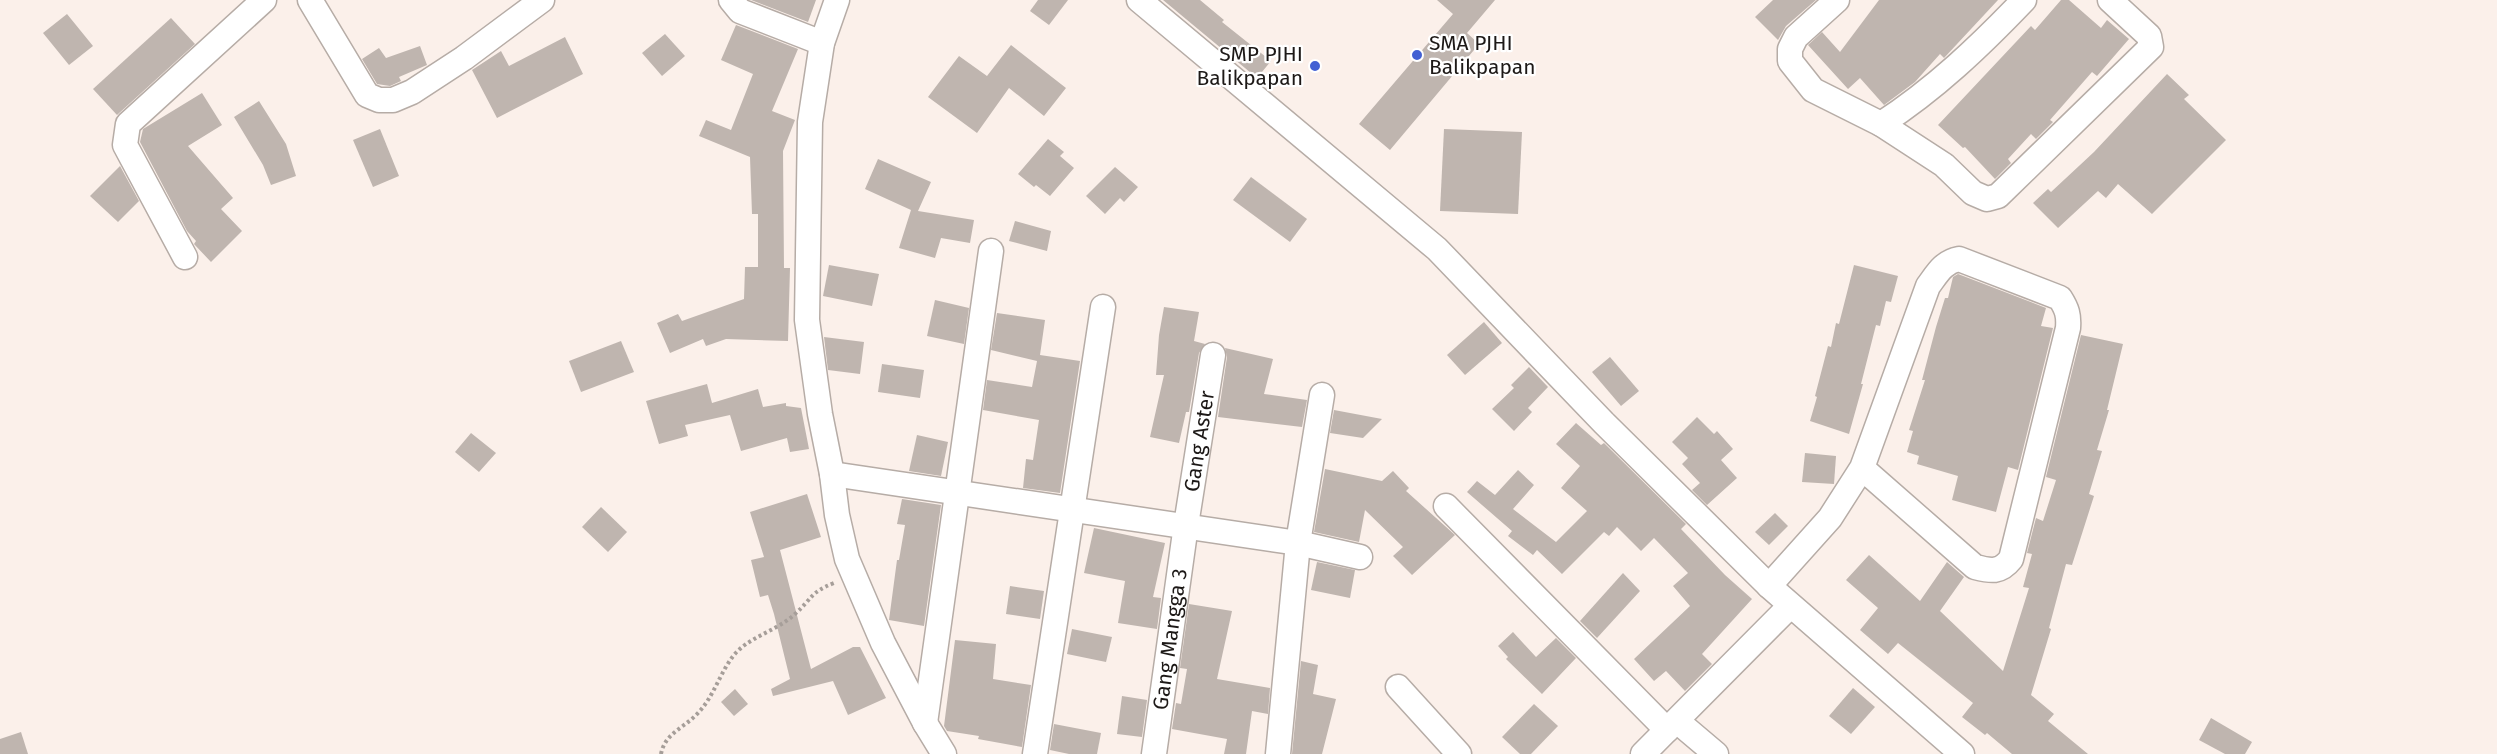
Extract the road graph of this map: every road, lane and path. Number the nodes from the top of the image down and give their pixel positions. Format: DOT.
graph roads {
  1 [pos="264,0"];
  2 [pos="310,0"];
  3 [pos="542,0"];
  4 [pos="731,0"];
  5 [pos="837,0"];
  6 [pos="1138,0"];
  7 [pos="1837,0"];
  8 [pos="2025,0"];
  9 [pos="2110,0"];
  10 [pos="822,43"];
  11 [pos="1881,124"];
  12 [pos="992,251"];
  13 [pos="185,256"];
  14 [pos="1103,307"];
  15 [pos="1213,355"];
  16 [pos="1322,395"];
  17 [pos="1862,468"];
  18 [pos="832,474"];
  19 [pos="957,492"];
  20 [pos="1446,506"];
  21 [pos="1072,509"];
  22 [pos="1186,525"];
  23 [pos="1298,543"];
  24 [pos="1360,557"];
  25 [pos="854,574"];
  26 [pos="1768,586"];
  27 [pos="1790,606"];
  28 [pos="1398,687"];
  29 [pos="925,723"];
  30 [pos="1672,725"];
  31 [pos="661,754"];
  32 [pos="944,754"];
  33 [pos="1035,754"];
  34 [pos="1154,754"];
  35 [pos="1278,754"];
  36 [pos="1459,754"];
  37 [pos="1642,754"];
  38 [pos="1716,754"];
  39 [pos="1962,754"];
  1 -- 13 [label="street"];
  2 -- 3 [label="street"];
  4 -- 10 [label="street"];
  5 -- 10 [label="street"];
  6 -- 26 [label="street"];
  7 -- 11 [label="street"];
  8 -- 11 [label="street"];
  9 -- 11 [label="street"];
  10 -- 18 [label="street"];
  12 -- 19 [label="street"];
  14 -- 21 [label="street"];
  15 -- 22 [label="street, Gang Aster"];
  16 -- 23 [label="street"];
  17 -- 17 [label="street"];
  17 -- 26 [label="street"];
  18 -- 19 [label="street"];
  18 -- 25 [label="street"];
  19 -- 21 [label="street"];
  19 -- 29 [label="street"];
  20 -- 30 [label="street"];
  21 -- 22 [label="street"];
  21 -- 33 [label="street"];
  22 -- 23 [label="street"];
  22 -- 34 [label="street, Gang Mangga 3"];
  23 -- 24 [label="street"];
  23 -- 35 [label="street"];
  25 -- 29 [label="street"];
  25 -- 31 [label="path"];
  26 -- 27 [label="street"];
  27 -- 30 [label="street"];
  27 -- 39 [label="street"];
  28 -- 36 [label="street"];
  29 -- 32 [label="street"];
  30 -- 37 [label="street"];
  30 -- 38 [label="street"];
}
